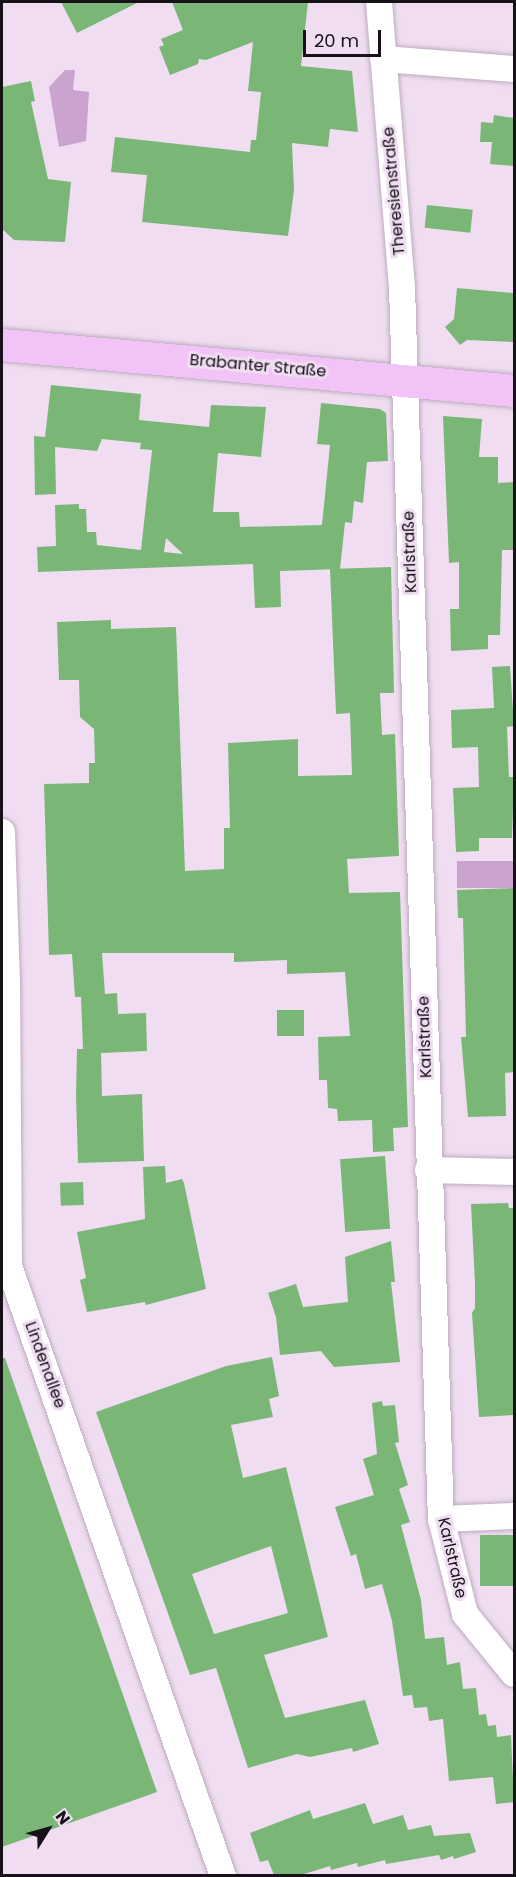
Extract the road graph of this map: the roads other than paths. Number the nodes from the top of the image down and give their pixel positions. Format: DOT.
graph roads {
  1 [pos="379,2"];
  2 [pos="383,59"];
  3 [pos="514,69"];
  4 [pos="2,345"];
  5 [pos="404,380"];
  6 [pos="514,391"];
  7 [pos="2,832"];
  8 [pos="428,1170"];
  9 [pos="514,1172"];
  10 [pos="4,1265"];
  11 [pos="514,1516"];
  12 [pos="441,1519"];
  13 [pos="514,1674"];
  14 [pos="223,1875"];
  1 -- 2 [label="street, Theresienstraße"];
  2 -- 3 [label="street"];
  2 -- 5 [label="street, Theresienstraße"];
  4 -- 5 [label="main road, Brabanter Straße"];
  5 -- 6 [label="main road, Brabanter Straße"];
  5 -- 8 [label="street, Karlstraße"];
  7 -- 10 [label="street, Lindenallee"];
  8 -- 9 [label="street"];
  8 -- 12 [label="street, Karlstraße"];
  10 -- 14 [label="street, Lindenallee"];
  11 -- 12 [label="street"];
  12 -- 13 [label="street, Karlstraße"];
}
